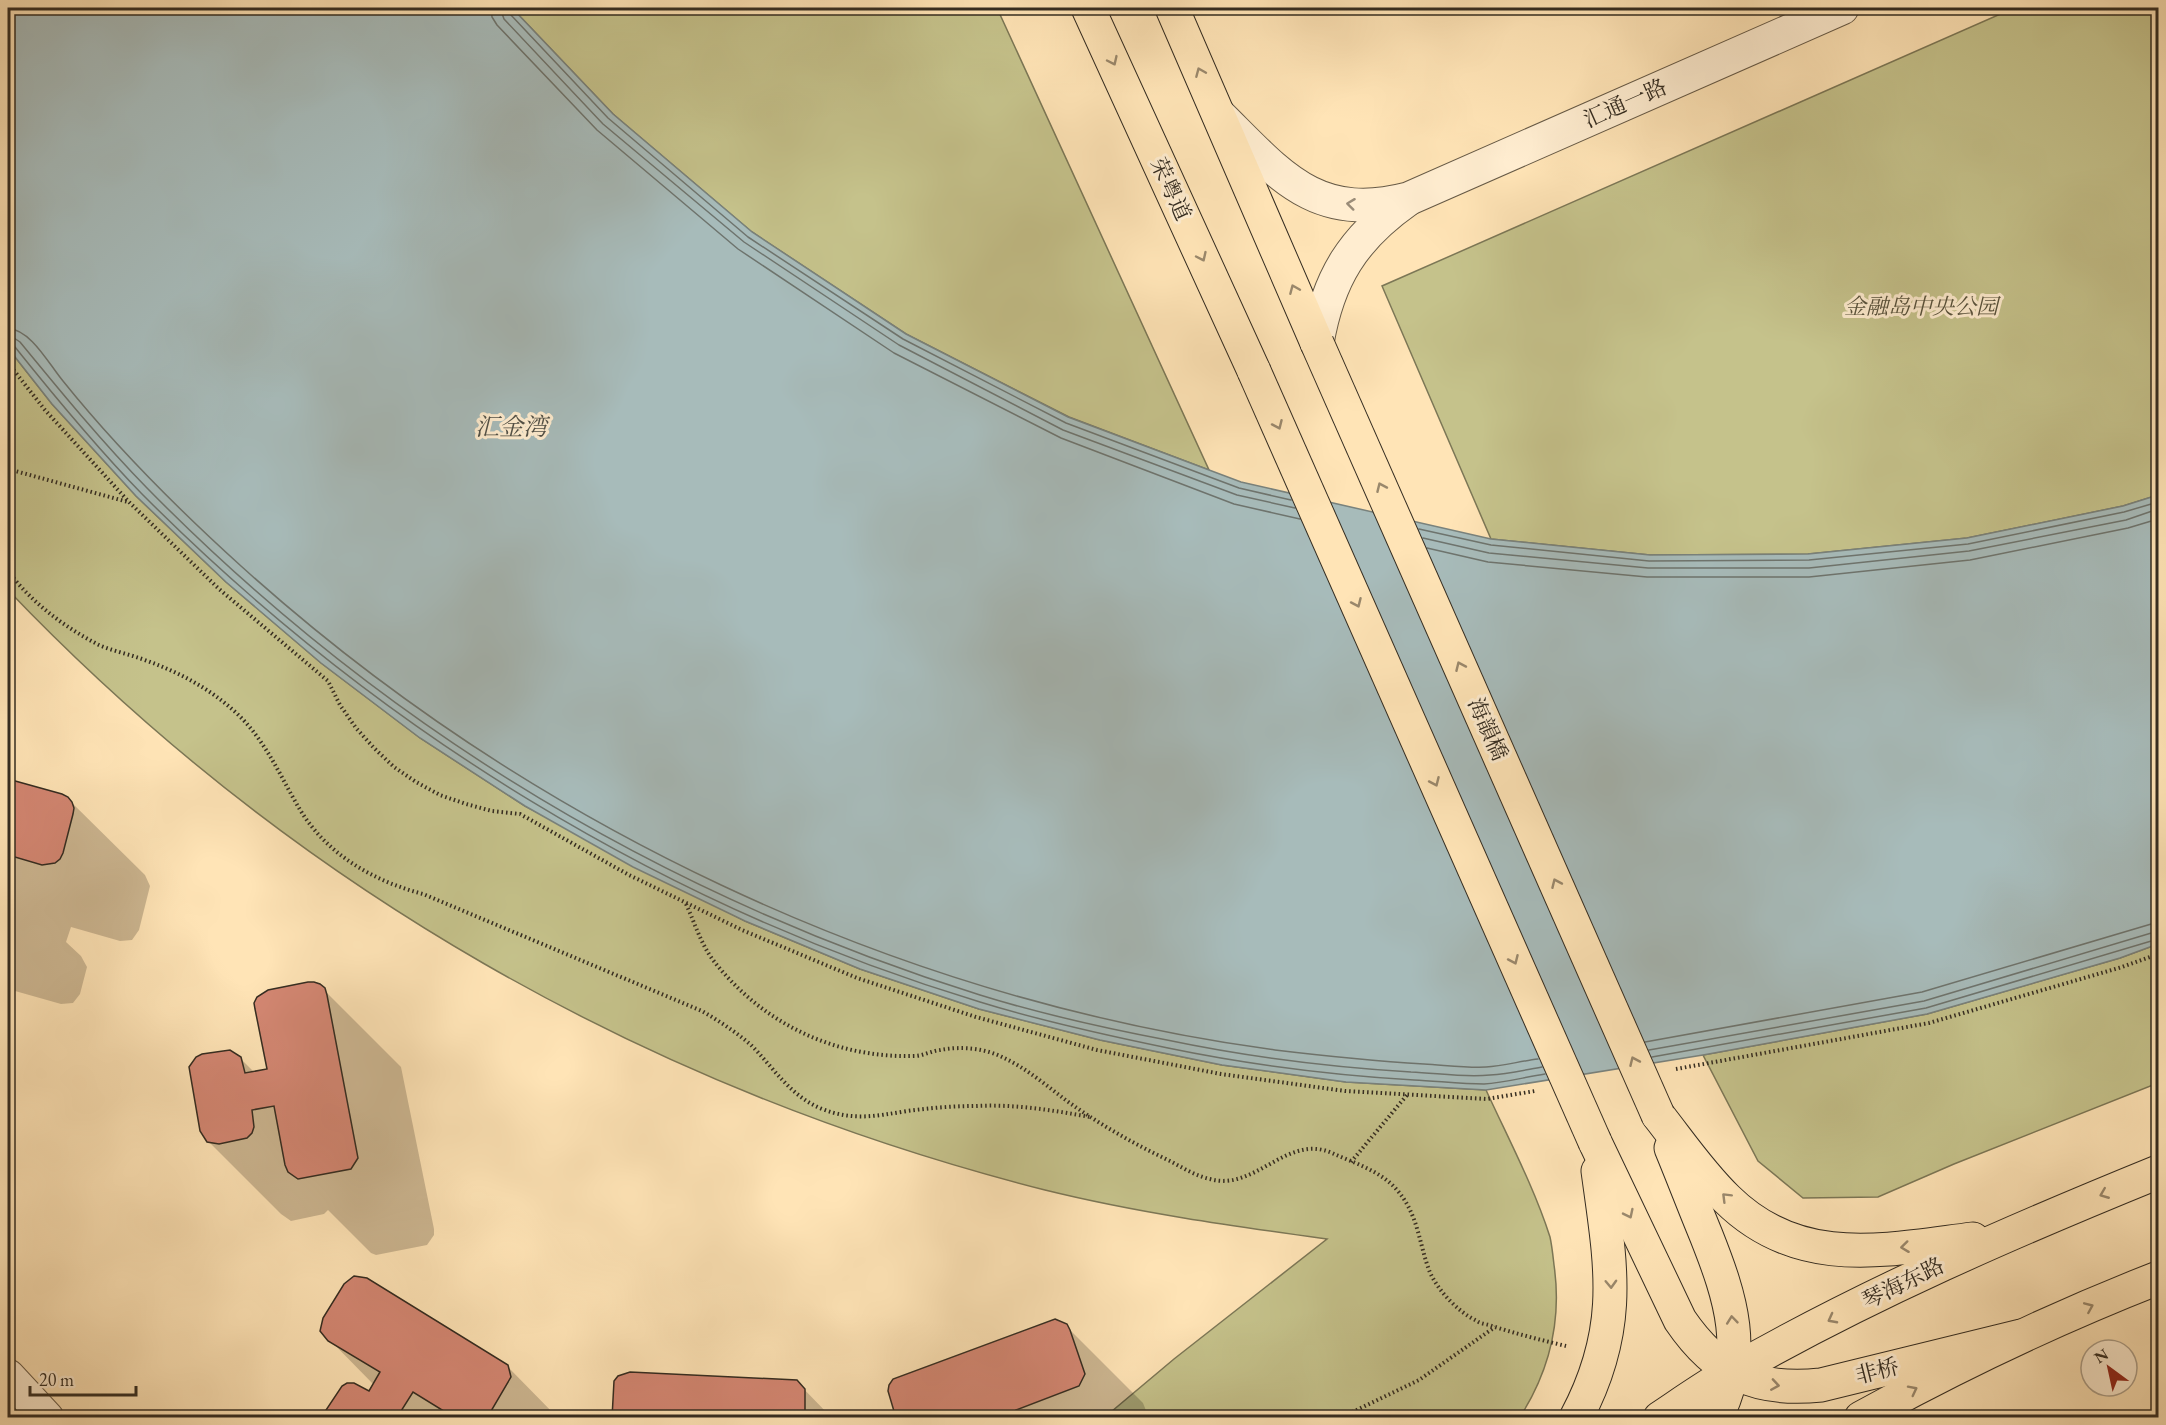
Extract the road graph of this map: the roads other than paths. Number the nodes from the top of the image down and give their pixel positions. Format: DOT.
graph roads {
  1 [pos="1088,8"];
  2 [pos="1172,8"];
  3 [pos="1842,8"];
  4 [pos="1219,115"];
  5 [pos="1408,199"];
  6 [pos="1317,343"];
  7 [pos="1658,1114"];
  8 [pos="1595,1142"];
  9 [pos="2158,1172"];
  10 [pos="2005,1235"];
  11 [pos="2158,1278"];
  12 [pos="2021,1336"];
  13 [pos="1732,1372"];
  14 [pos="8,1376"];
  15 [pos="47,1418"];
  16 [pos="1576,1418"];
  17 [pos="1660,1418"];
  18 [pos="1716,1418"];
  19 [pos="1861,1418"];
  1 -- 8 [label="main road, 荣粤道, one-way, bridge"];
  4 -- 2 [label="main road, one-way"];
  3 -- 5 [label="street, 汇通一路"];
  5 -- 4 [label="street, one-way"];
  6 -- 4 [label="main road, one-way"];
  5 -- 6 [label="street"];
  7 -- 6 [label="main road, 海韻橋, one-way, bridge"];
  10 -- 7 [label="main road, one-way"];
  13 -- 7 [label="main road, one-way"];
  8 -- 13 [label="main road, 非桥, one-way"];
  8 -- 16 [label="main road, one-way"];
  9 -- 10 [label="main road, 琴海东路, one-way"];
  10 -- 13 [label="main road, 琴海东路, one-way"];
  12 -- 11 [label="main road, one-way"];
  13 -- 12 [label="main road, 非桥, one-way"];
  19 -- 12 [label="main road, one-way"];
  13 -- 17 [label="main road, 琴海东路"];
  13 -- 18 [label="main road"];
  14 -- 15 [label="street"];
}
